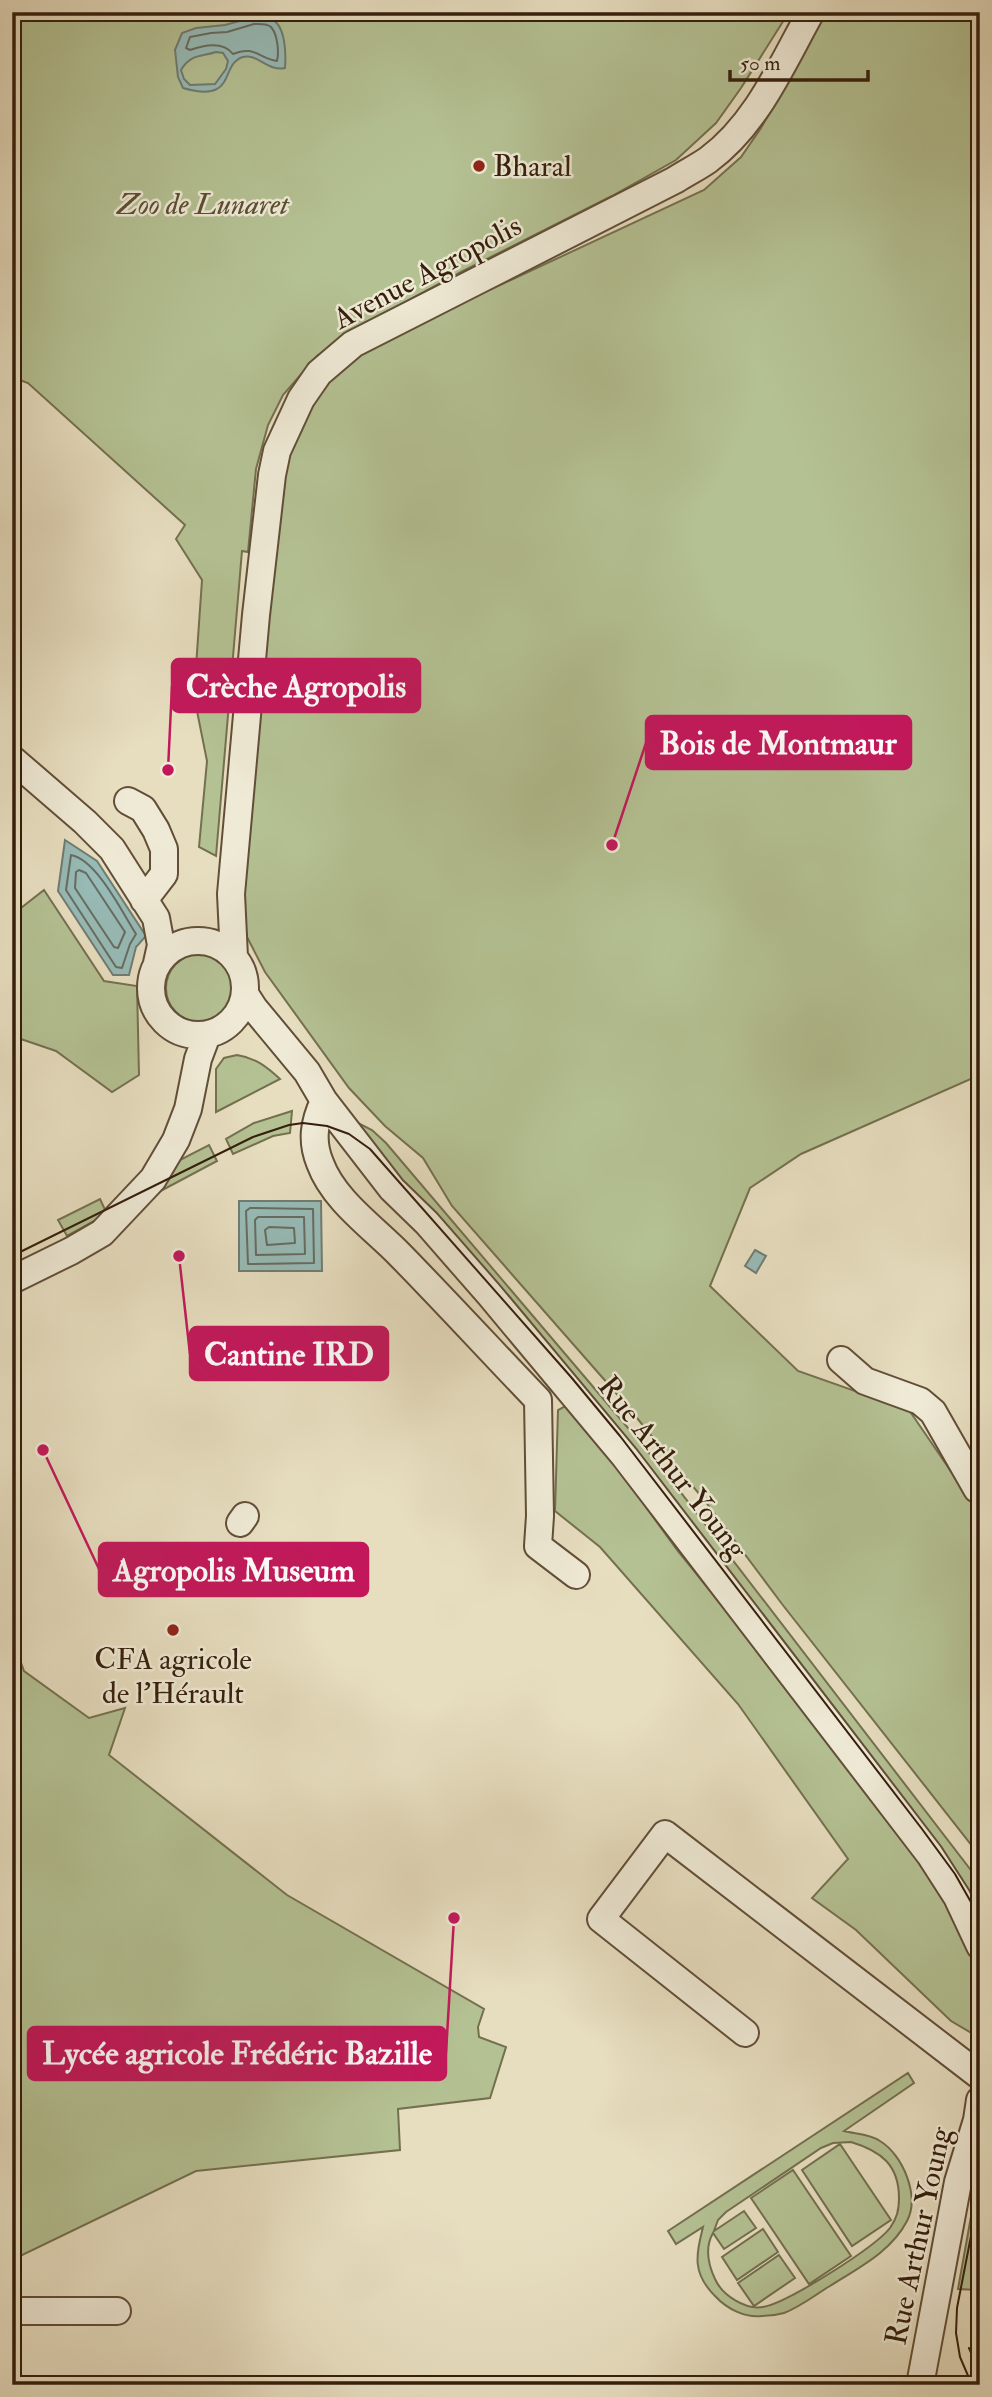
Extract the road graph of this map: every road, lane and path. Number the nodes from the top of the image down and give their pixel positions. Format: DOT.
graph roads {
  1 [pos="811,12"];
  2 [pos="12,759"];
  3 [pos="128,801"];
  4 [pos="231,908"];
  5 [pos="150,909"];
  6 [pos="199,941"];
  7 [pos="234,957"];
  8 [pos="157,963"];
  9 [pos="245,994"];
  10 [pos="166,1023"];
  11 [pos="217,1029"];
  12 [pos="288,1048"];
  13 [pos="190,1096"];
  14 [pos="324,1101"];
  15 [pos="12,1280"];
  16 [pos="841,1360"];
  17 [pos="973,1492"];
  18 [pos="576,1575"];
  19 [pos="980,1946"];
  20 [pos="745,2033"];
  21 [pos="980,2076"];
  22 [pos="980,2100"];
  23 [pos="973,2154"];
  24 [pos="12,2311"];
  25 [pos="117,2311"];
  26 [pos="920,2385"];
  1 -- 4 [label="street, Avenue Agropolis"];
  2 -- 5 [label="street"];
  3 -- 5 [label="street"];
  4 -- 6 [label="street, Avenue Agropolis"];
  4 -- 7 [label="street, Avenue Agropolis"];
  5 -- 6 [label="street"];
  5 -- 8 [label="street"];
  6 -- 7 [label="street"];
  6 -- 8 [label="street"];
  7 -- 9 [label="street"];
  8 -- 10 [label="street"];
  9 -- 11 [label="street"];
  9 -- 12 [label="street, Rue Arthur Young"];
  10 -- 11 [label="street"];
  10 -- 13 [label="street"];
  11 -- 12 [label="street"];
  11 -- 13 [label="street"];
  12 -- 14 [label="street, Rue Arthur Young"];
  13 -- 15 [label="street"];
  14 -- 18 [label="street"];
  14 -- 19 [label="street, Rue Arthur Young"];
  16 -- 17 [label="street"];
  20 -- 21 [label="street"];
  22 -- 23 [label="street, Rue Arthur Young"];
  23 -- 26 [label="street, Rue Arthur Young"];
  24 -- 25 [label="street"];
}
